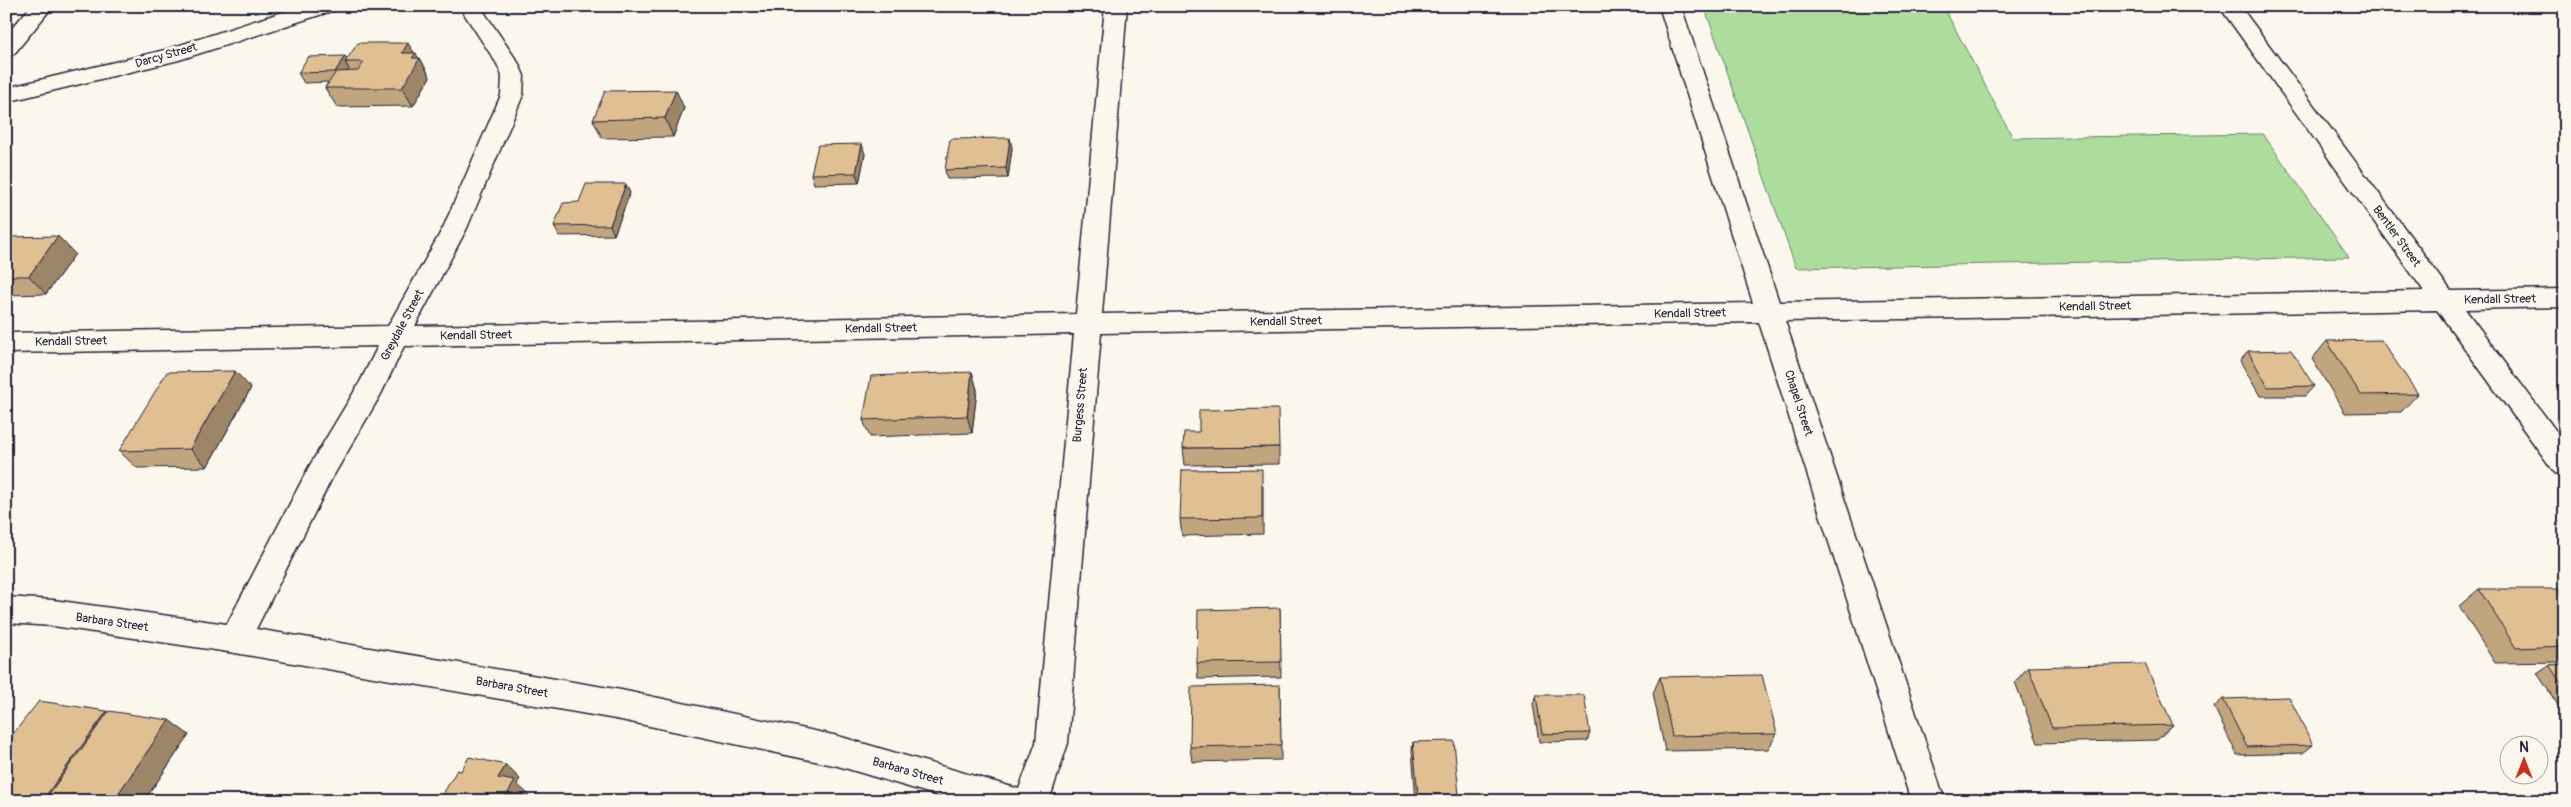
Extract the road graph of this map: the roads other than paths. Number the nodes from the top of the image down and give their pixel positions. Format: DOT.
graph roads {
  1 [pos="43,6"];
  2 [pos="324,6"];
  3 [pos="469,6"];
  4 [pos="1116,6"];
  5 [pos="1670,6"];
  6 [pos="2229,6"];
  7 [pos="6,49"];
  8 [pos="6,95"];
  9 [pos="2565,298"];
  10 [pos="2444,300"];
  11 [pos="1770,312"];
  12 [pos="1087,325"];
  13 [pos="396,336"];
  14 [pos="6,342"];
  15 [pos="2565,465"];
  16 [pos="6,610"];
  17 [pos="235,639"];
  18 [pos="1010,801"];
  19 [pos="1032,801"];
  20 [pos="1928,801"];
  1 -- 7 [label="street"];
  2 -- 8 [label="street, Darcy Street"];
  3 -- 13 [label="street, Greydale Street"];
  4 -- 12 [label="street, Burgess Street"];
  5 -- 11 [label="street, Chapel Street"];
  6 -- 10 [label="street, Bentler Street"];
  9 -- 10 [label="street, Kendall Street"];
  10 -- 11 [label="street, Kendall Street"];
  10 -- 15 [label="street, Bentler Street"];
  11 -- 12 [label="street, Kendall Street"];
  11 -- 20 [label="street, Chapel Street"];
  12 -- 13 [label="street, Kendall Street"];
  12 -- 19 [label="street, Burgess Street"];
  13 -- 14 [label="street, Kendall Street"];
  13 -- 17 [label="street, Greydale Street"];
  16 -- 17 [label="street, Barbara Street"];
  17 -- 18 [label="street, Barbara Street"];
}
